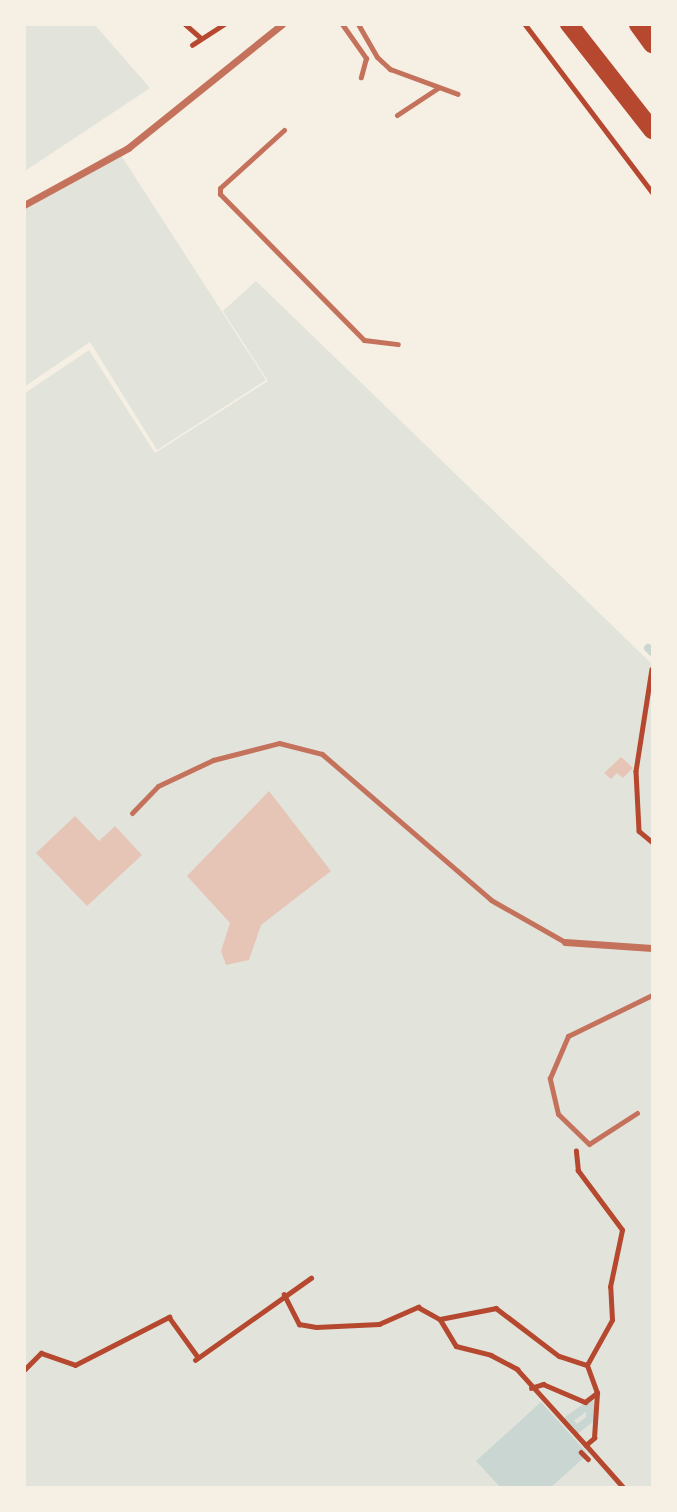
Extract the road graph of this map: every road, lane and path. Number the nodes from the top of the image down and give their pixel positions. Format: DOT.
graph roads {
  1 [pos="185,24"];
  2 [pos="224,24"];
  3 [pos="282,24"];
  4 [pos="342,24"];
  5 [pos="358,24"];
  6 [pos="525,24"];
  7 [pos="569,24"];
  8 [pos="638,24"];
  9 [pos="201,38"];
  10 [pos="653,43"];
  11 [pos="192,45"];
  12 [pos="361,77"];
  13 [pos="438,89"];
  14 [pos="458,94"];
  15 [pos="397,115"];
  16 [pos="284,130"];
  17 [pos="653,130"];
  18 [pos="653,192"];
  19 [pos="24,205"];
  20 [pos="398,344"];
  21 [pos="653,669"];
  22 [pos="132,813"];
  23 [pos="653,842"];
  24 [pos="565,942"];
  25 [pos="653,948"];
  26 [pos="653,995"];
  27 [pos="637,1113"];
  28 [pos="573,1131"];
  29 [pos="311,1278"];
  30 [pos="284,1294"];
  31 [pos="440,1319"];
  32 [pos="587,1365"];
  33 [pos="24,1370"];
  34 [pos="531,1388"];
  35 [pos="597,1393"];
  36 [pos="586,1445"];
  37 [pos="581,1452"];
  38 [pos="589,1460"];
  39 [pos="624,1488"];
  1 -- 9 [label="path"];
  2 -- 9 [label="path"];
  3 -- 19 [label="street"];
  4 -- 12 [label="lane"];
  5 -- 13 [label="lane"];
  6 -- 18 [label="path"];
  7 -- 17 [label="main road"];
  8 -- 10 [label="highway"];
  9 -- 11 [label="path"];
  13 -- 14 [label="lane"];
  13 -- 15 [label="lane"];
  16 -- 20 [label="lane"];
  21 -- 23 [label="path"];
  22 -- 24 [label="lane"];
  24 -- 25 [label="street"];
  26 -- 28 [label="lane"];
  27 -- 28 [label="lane"];
  28 -- 32 [label="path"];
  29 -- 30 [label="path"];
  30 -- 31 [label="path"];
  30 -- 33 [label="path"];
  31 -- 32 [label="path"];
  31 -- 34 [label="path"];
  32 -- 35 [label="path"];
  34 -- 35 [label="path"];
  34 -- 36 [label="path"];
  35 -- 36 [label="path"];
  36 -- 39 [label="path"];
  37 -- 38 [label="path"];
}
